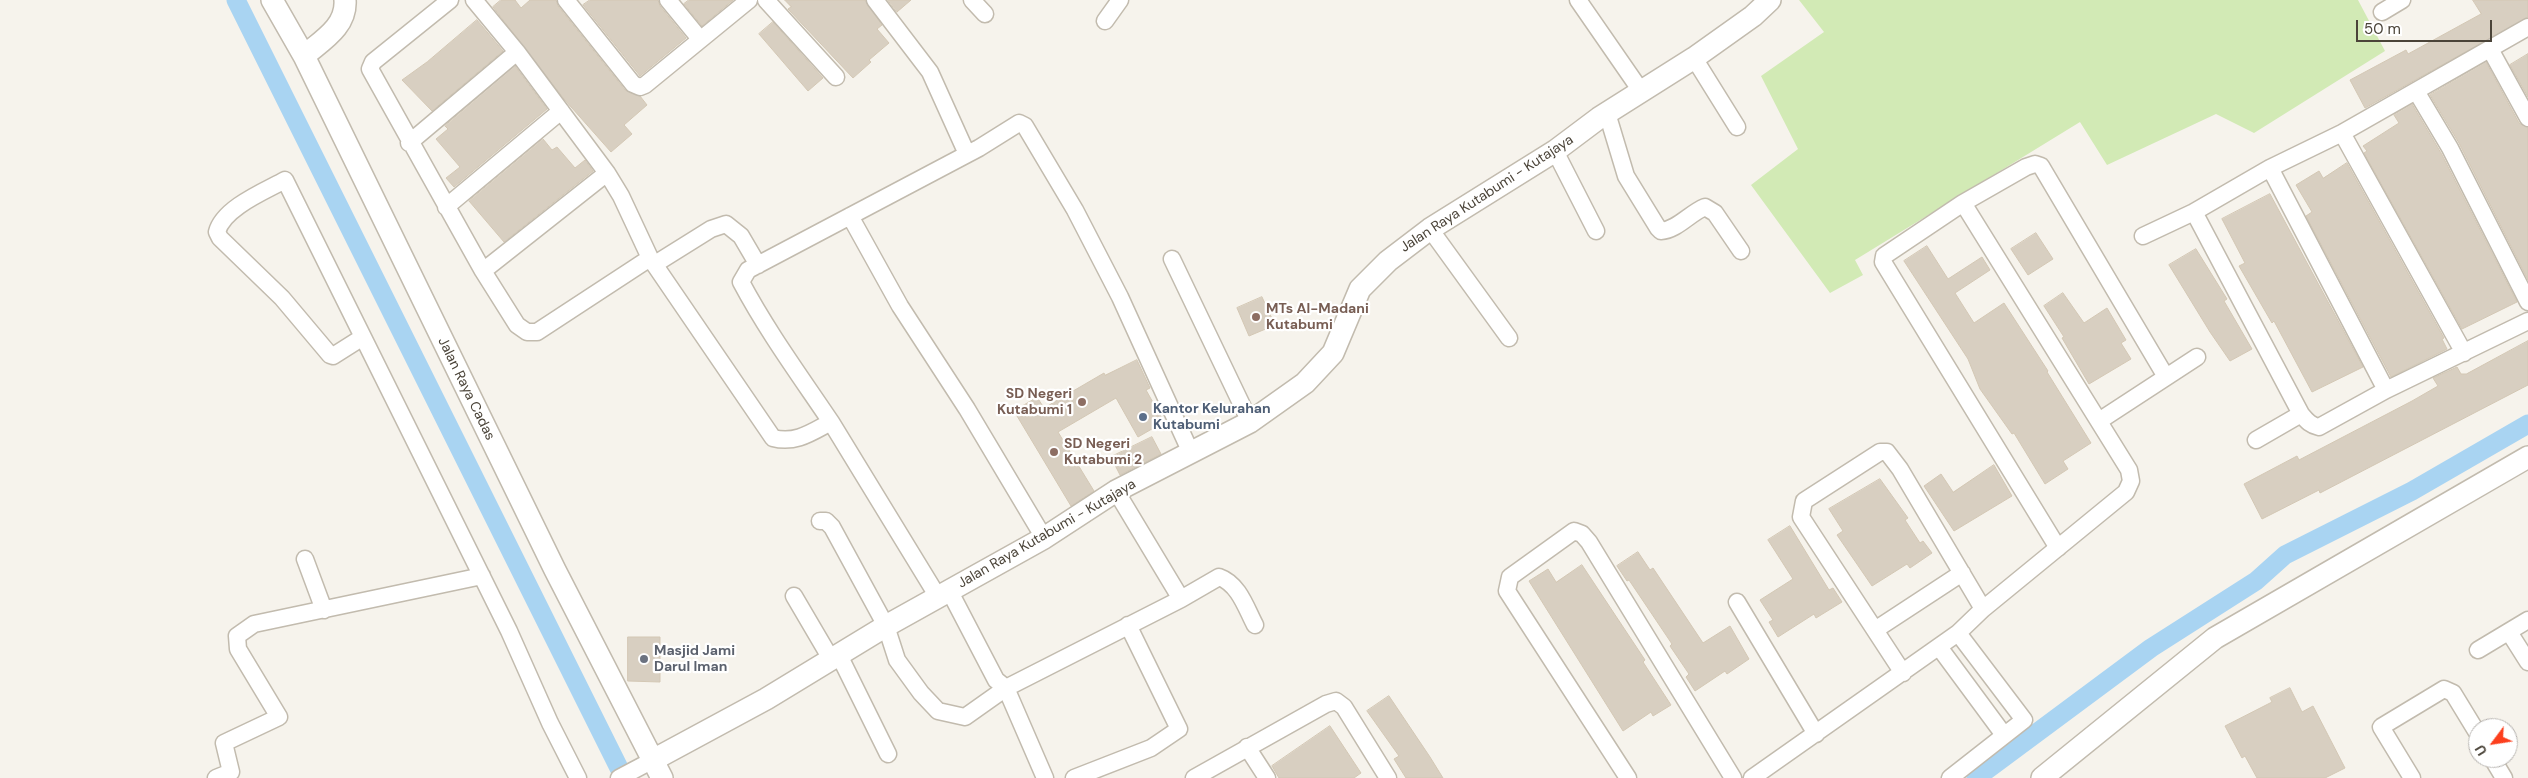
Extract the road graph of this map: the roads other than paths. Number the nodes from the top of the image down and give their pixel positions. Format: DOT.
graph roads {
  1 [pos="272,0"];
  2 [pos="345,0"];
  3 [pos="450,0"];
  4 [pos="474,0"];
  5 [pos="566,0"];
  6 [pos="668,0"];
  7 [pos="749,0"];
  8 [pos="766,0"];
  9 [pos="876,0"];
  10 [pos="972,0"];
  11 [pos="1120,0"];
  12 [pos="1578,0"];
  13 [pos="1770,0"];
  14 [pos="2402,0"];
  15 [pos="2382,12"];
  16 [pos="985,14"];
  17 [pos="1105,21"];
  18 [pos="2528,27"];
  19 [pos="700,39"];
  20 [pos="2490,48"];
  21 [pos="517,52"];
  22 [pos="304,56"];
  23 [pos="1694,58"];
  24 [pos="836,77"];
  25 [pos="1641,91"];
  26 [pos="2416,91"];
  27 [pos="561,111"];
  28 [pos="1607,113"];
  29 [pos="2528,118"];
  30 [pos="1736,127"];
  31 [pos="2342,133"];
  32 [pos="409,143"];
  33 [pos="1555,151"];
  34 [pos="967,154"];
  35 [pos="2270,168"];
  36 [pos="607,173"];
  37 [pos="1963,203"];
  38 [pos="446,207"];
  39 [pos="2194,212"];
  40 [pos="850,216"];
  41 [pos="1430,229"];
  42 [pos="1596,230"];
  43 [pos="2143,236"];
  44 [pos="1741,251"];
  45 [pos="1172,259"];
  46 [pos="652,261"];
  47 [pos="758,265"];
  48 [pos="483,271"];
  49 [pos="2528,302"];
  50 [pos="2528,321"];
  51 [pos="363,337"];
  52 [pos="1509,338"];
  53 [pos="2464,353"];
  54 [pos="2197,357"];
  55 [pos="2166,377"];
  56 [pos="2386,390"];
  57 [pos="2302,414"];
  58 [pos="2099,421"];
  59 [pos="831,422"];
  60 [pos="1250,422"];
  61 [pos="2256,440"];
  62 [pos="1191,453"];
  63 [pos="2528,457"];
  64 [pos="1116,491"];
  65 [pos="820,521"];
  66 [pos="1044,538"];
  67 [pos="2058,548"];
  68 [pos="305,559"];
  69 [pos="1962,573"];
  70 [pos="482,576"];
  71 [pos="944,594"];
  72 [pos="794,596"];
  73 [pos="1181,599"];
  74 [pos="1737,602"];
  75 [pos="1983,609"];
  76 [pos="324,610"];
  77 [pos="1128,625"];
  78 [pos="1255,625"];
  79 [pos="886,626"];
  80 [pos="2522,628"];
  81 [pos="1874,630"];
  82 [pos="1958,633"];
  83 [pos="1939,647"];
  84 [pos="2478,650"];
  85 [pos="835,657"];
  86 [pos="2528,662"];
  87 [pos="1903,673"];
  88 [pos="1006,688"];
  89 [pos="2468,718"];
  90 [pos="1816,734"];
  91 [pos="2004,735"];
  92 [pos="1247,747"];
  93 [pos="888,754"];
  94 [pos="650,769"];
  95 [pos="216,778"];
  96 [pos="578,778"];
  97 [pos="619,778"];
  98 [pos="1045,778"];
  99 [pos="1074,778"];
  100 [pos="1194,778"];
  101 [pos="1266,778"];
  102 [pos="1388,778"];
  103 [pos="1628,778"];
  104 [pos="1733,778"];
  105 [pos="1752,778"];
  106 [pos="1950,778"];
  107 [pos="2042,778"];
  108 [pos="2412,778"];
  1 -- 22 [label="street, Jalan Raya Cadas"];
  2 -- 22 [label="street"];
  3 -- 32 [label="street"];
  4 -- 21 [label="street"];
  5 -- 19 [label="street"];
  6 -- 19 [label="street"];
  7 -- 19 [label="street"];
  8 -- 24 [label="street"];
  9 -- 34 [label="street"];
  10 -- 16 [label="street"];
  11 -- 17 [label="street"];
  12 -- 25 [label="street"];
  13 -- 23 [label="street, Jalan Raya Kutabumi - Kutajaya"];
  14 -- 15 [label="street"];
  18 -- 20 [label="street"];
  20 -- 26 [label="street"];
  20 -- 29 [label="street"];
  21 -- 27 [label="street"];
  21 -- 32 [label="street"];
  22 -- 94 [label="street, Jalan Raya Cadas"];
  23 -- 25 [label="street, Jalan Raya Kutabumi - Kutajaya"];
  23 -- 30 [label="street"];
  25 -- 28 [label="street, Jalan Raya Kutabumi - Kutajaya"];
  26 -- 31 [label="street"];
  26 -- 49 [label="street"];
  27 -- 36 [label="street"];
  27 -- 38 [label="street"];
  28 -- 33 [label="street, Jalan Raya Kutabumi - Kutajaya"];
  28 -- 44 [label="street"];
  31 -- 35 [label="street"];
  31 -- 53 [label="street"];
  32 -- 38 [label="street"];
  33 -- 41 [label="street, Jalan Raya Kutabumi - Kutajaya"];
  33 -- 42 [label="street"];
  34 -- 40 [label="street"];
  34 -- 62 [label="street"];
  35 -- 39 [label="street"];
  35 -- 56 [label="street"];
  36 -- 46 [label="street"];
  36 -- 48 [label="street"];
  37 -- 55 [label="street"];
  37 -- 58 [label="street"];
  37 -- 67 [label="street"];
  38 -- 48 [label="street"];
  39 -- 43 [label="street"];
  39 -- 57 [label="street"];
  40 -- 47 [label="street"];
  40 -- 66 [label="street"];
  41 -- 52 [label="street"];
  41 -- 60 [label="street, Jalan Raya Kutabumi - Kutajaya"];
  45 -- 60 [label="street"];
  46 -- 47 [label="street"];
  46 -- 48 [label="street"];
  46 -- 59 [label="street"];
  47 -- 59 [label="street"];
  50 -- 53 [label="street"];
  51 -- 51 [label="street"];
  51 -- 70 [label="street"];
  53 -- 56 [label="street"];
  54 -- 55 [label="street"];
  55 -- 58 [label="street"];
  56 -- 57 [label="street"];
  57 -- 61 [label="street"];
  58 -- 67 [label="street"];
  59 -- 71 [label="street"];
  60 -- 62 [label="street, Jalan Raya Kutabumi - Kutajaya"];
  62 -- 64 [label="street, Jalan Raya Kutabumi - Kutajaya"];
  63 -- 107 [label="street"];
  64 -- 66 [label="street, Jalan Raya Kutabumi - Kutajaya"];
  64 -- 73 [label="street"];
  65 -- 79 [label="street"];
  66 -- 71 [label="street, Jalan Raya Kutabumi - Kutajaya"];
  67 -- 75 [label="street"];
  68 -- 76 [label="street"];
  69 -- 75 [label="street"];
  69 -- 81 [label="street"];
  69 -- 81 [label="street"];
  70 -- 76 [label="street"];
  70 -- 96 [label="street"];
  71 -- 79 [label="street, Jalan Raya Kutabumi - Kutajaya"];
  71 -- 88 [label="street"];
  72 -- 85 [label="street"];
  73 -- 77 [label="street"];
  73 -- 78 [label="street"];
  74 -- 90 [label="street"];
  75 -- 82 [label="street"];
  76 -- 95 [label="street"];
  77 -- 88 [label="street"];
  77 -- 99 [label="street"];
  79 -- 85 [label="street, Jalan Raya Kutabumi - Kutajaya"];
  79 -- 88 [label="street"];
  80 -- 84 [label="street"];
  80 -- 86 [label="street"];
  81 -- 87 [label="street"];
  82 -- 83 [label="street"];
  82 -- 91 [label="street"];
  83 -- 87 [label="street"];
  83 -- 91 [label="street"];
  85 -- 93 [label="street"];
  85 -- 94 [label="street, Jalan Raya Kutabumi - Kutajaya"];
  87 -- 90 [label="street"];
  88 -- 98 [label="street"];
  89 -- 108 [label="street"];
  90 -- 105 [label="street"];
  91 -- 106 [label="street"];
  92 -- 100 [label="street"];
  92 -- 101 [label="street"];
  92 -- 102 [label="street"];
  94 -- 97 [label="street, Jalan Raya Kutabumi - Kutajaya"];
  103 -- 104 [label="street"];
}
